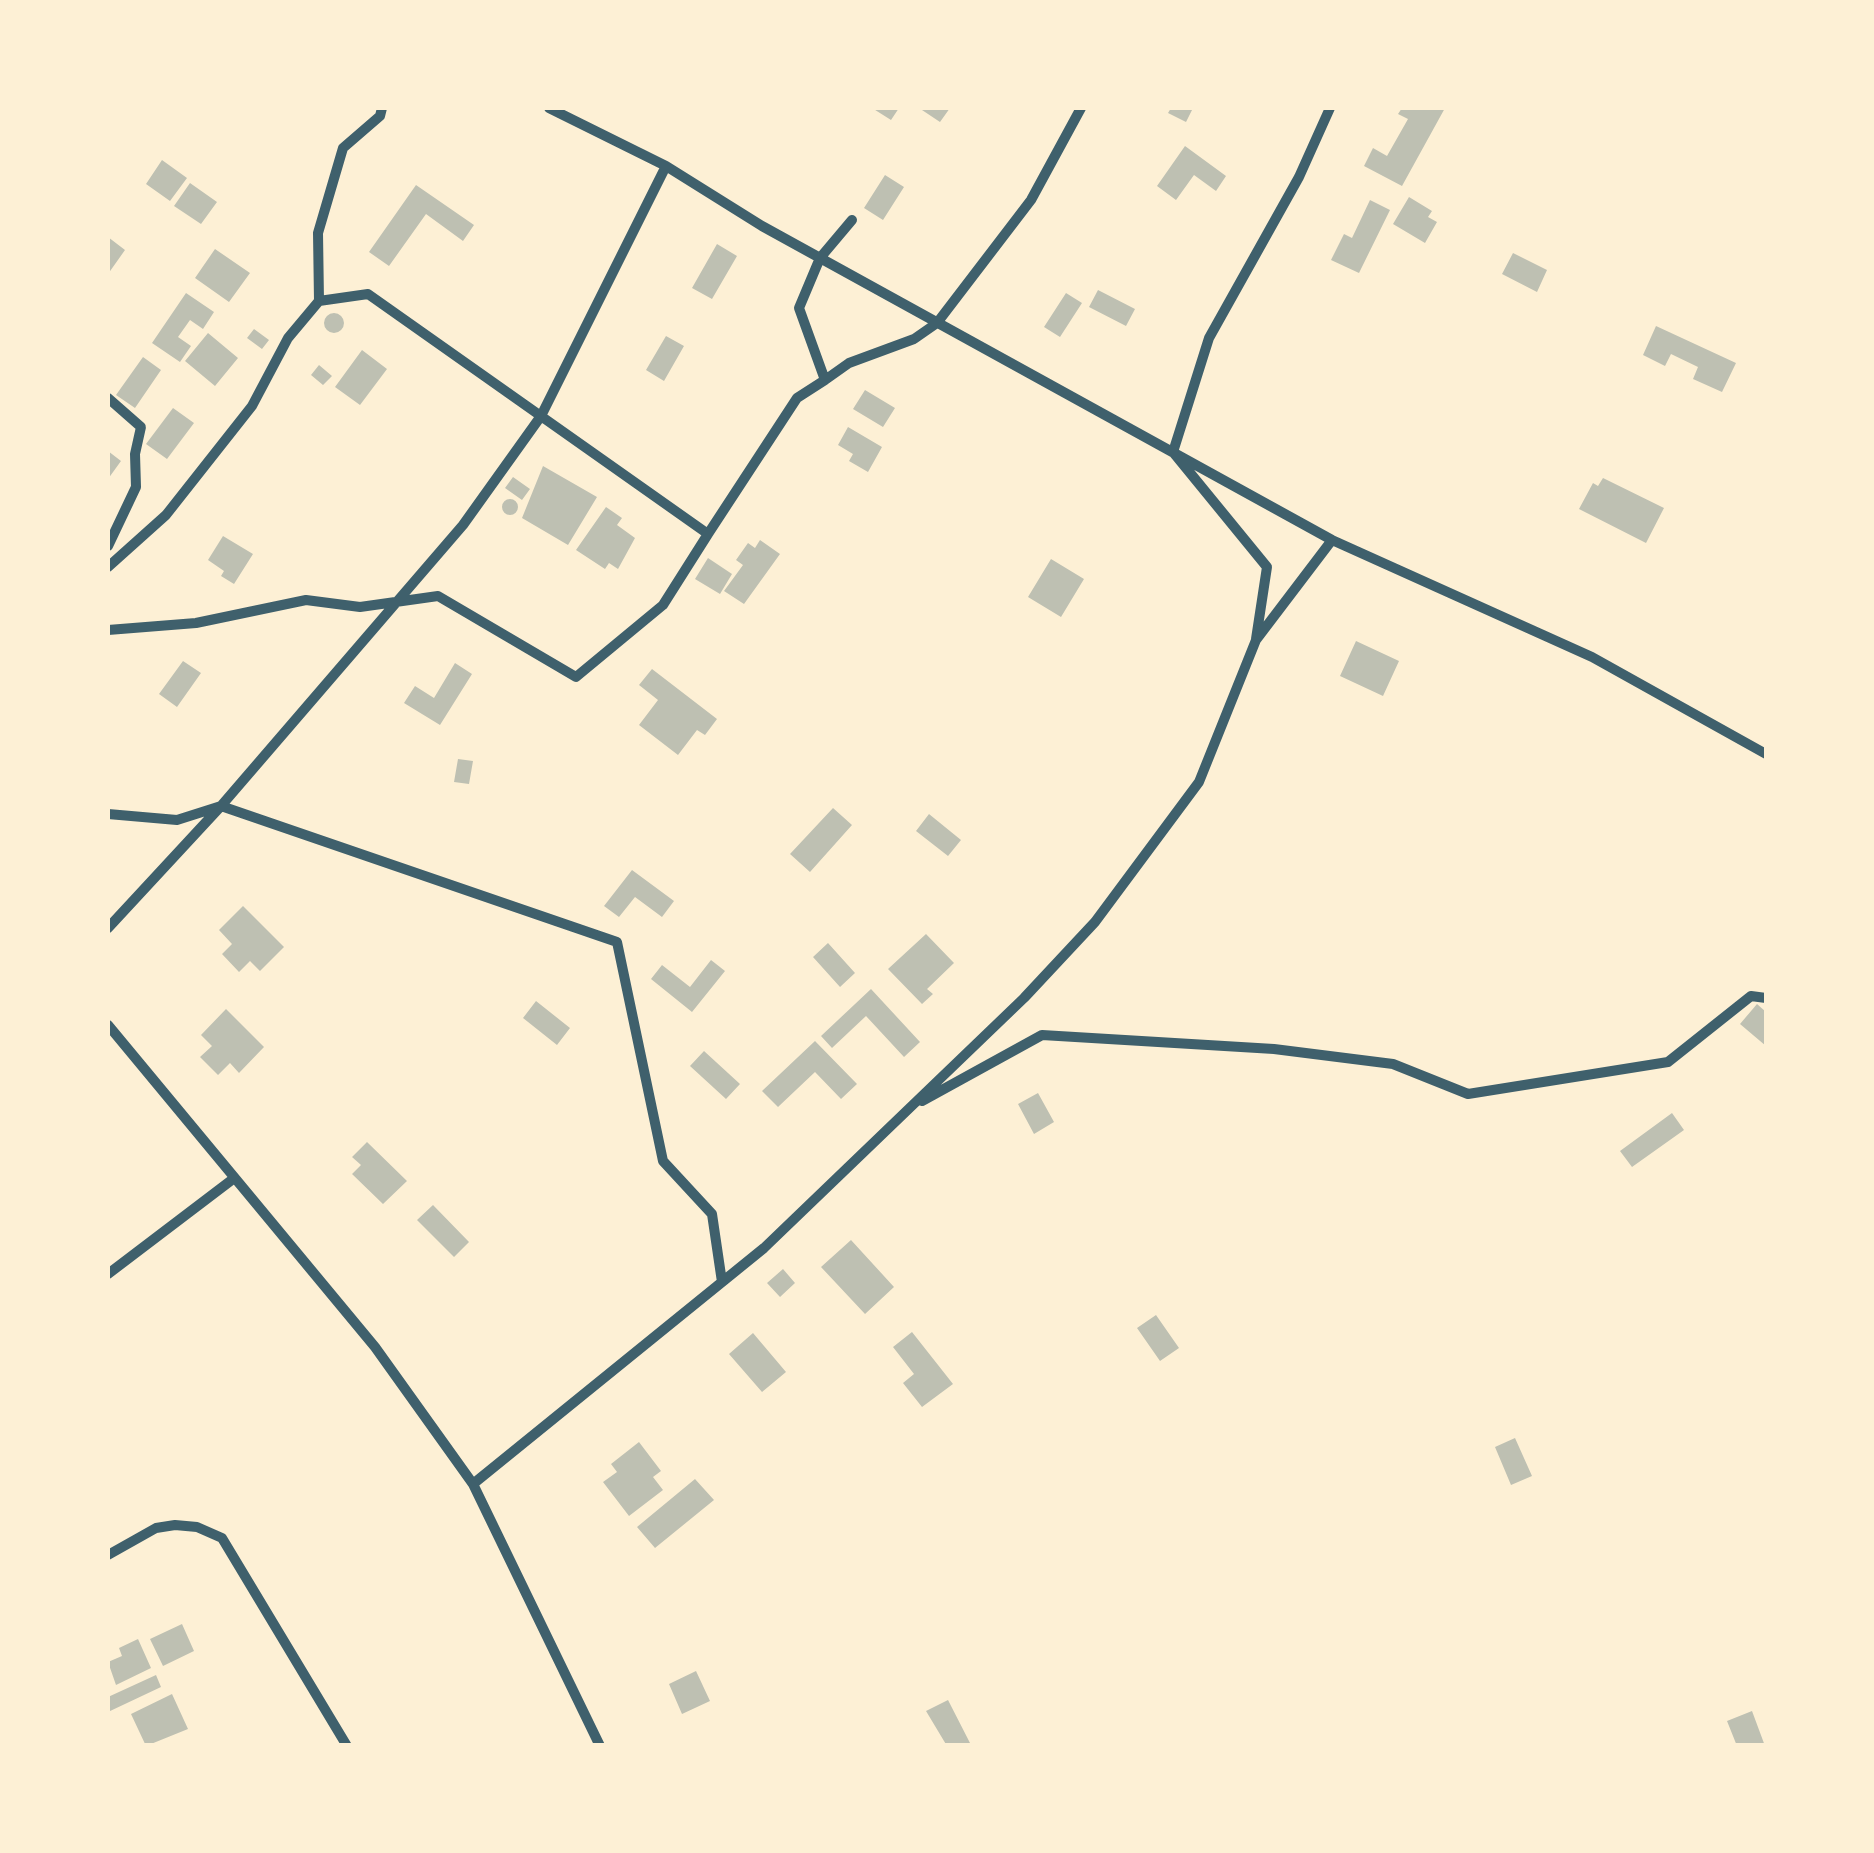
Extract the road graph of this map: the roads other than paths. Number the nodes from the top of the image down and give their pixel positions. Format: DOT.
graph roads {
  1 [pos="382,108"];
  2 [pos="550,108"];
  3 [pos="1082,108"];
  4 [pos="1330,108"];
  5 [pos="666,166"];
  6 [pos="852,220"];
  7 [pos="820,258"];
  8 [pos="319,300"];
  9 [pos="937,323"];
  10 [pos="824,380"];
  11 [pos="108,398"];
  12 [pos="541,416"];
  13 [pos="1174,452"];
  14 [pos="708,534"];
  15 [pos="1332,540"];
  16 [pos="108,542"];
  17 [pos="108,567"];
  18 [pos="404,599"];
  19 [pos="108,630"];
  20 [pos="1256,640"];
  21 [pos="1766,754"];
  22 [pos="221,806"];
  23 [pos="108,814"];
  24 [pos="108,928"];
  25 [pos="1766,998"];
  26 [pos="108,1025"];
  27 [pos="908,1109"];
  28 [pos="234,1179"];
  29 [pos="108,1274"];
  30 [pos="722,1282"];
  31 [pos="473,1484"];
  32 [pos="108,1554"];
  33 [pos="347,1746"];
  34 [pos="600,1746"];
  1 -- 8 [label="street"];
  2 -- 5 [label="street"];
  3 -- 9 [label="street"];
  4 -- 13 [label="street"];
  5 -- 7 [label="street"];
  5 -- 12 [label="street"];
  6 -- 7 [label="street"];
  7 -- 9 [label="street"];
  7 -- 10 [label="street"];
  8 -- 12 [label="street"];
  8 -- 17 [label="street"];
  9 -- 10 [label="street"];
  9 -- 13 [label="street"];
  10 -- 14 [label="street"];
  11 -- 16 [label="street"];
  12 -- 14 [label="street"];
  12 -- 18 [label="street"];
  13 -- 15 [label="street"];
  13 -- 20 [label="street"];
  14 -- 18 [label="street"];
  15 -- 20 [label="street"];
  15 -- 21 [label="street"];
  18 -- 19 [label="street"];
  18 -- 22 [label="street"];
  20 -- 27 [label="street"];
  22 -- 23 [label="street"];
  22 -- 24 [label="street"];
  22 -- 30 [label="street"];
  25 -- 27 [label="street"];
  26 -- 28 [label="street"];
  27 -- 30 [label="street"];
  28 -- 29 [label="street"];
  28 -- 31 [label="street"];
  30 -- 31 [label="street"];
  31 -- 34 [label="street"];
  32 -- 33 [label="street"];
}
